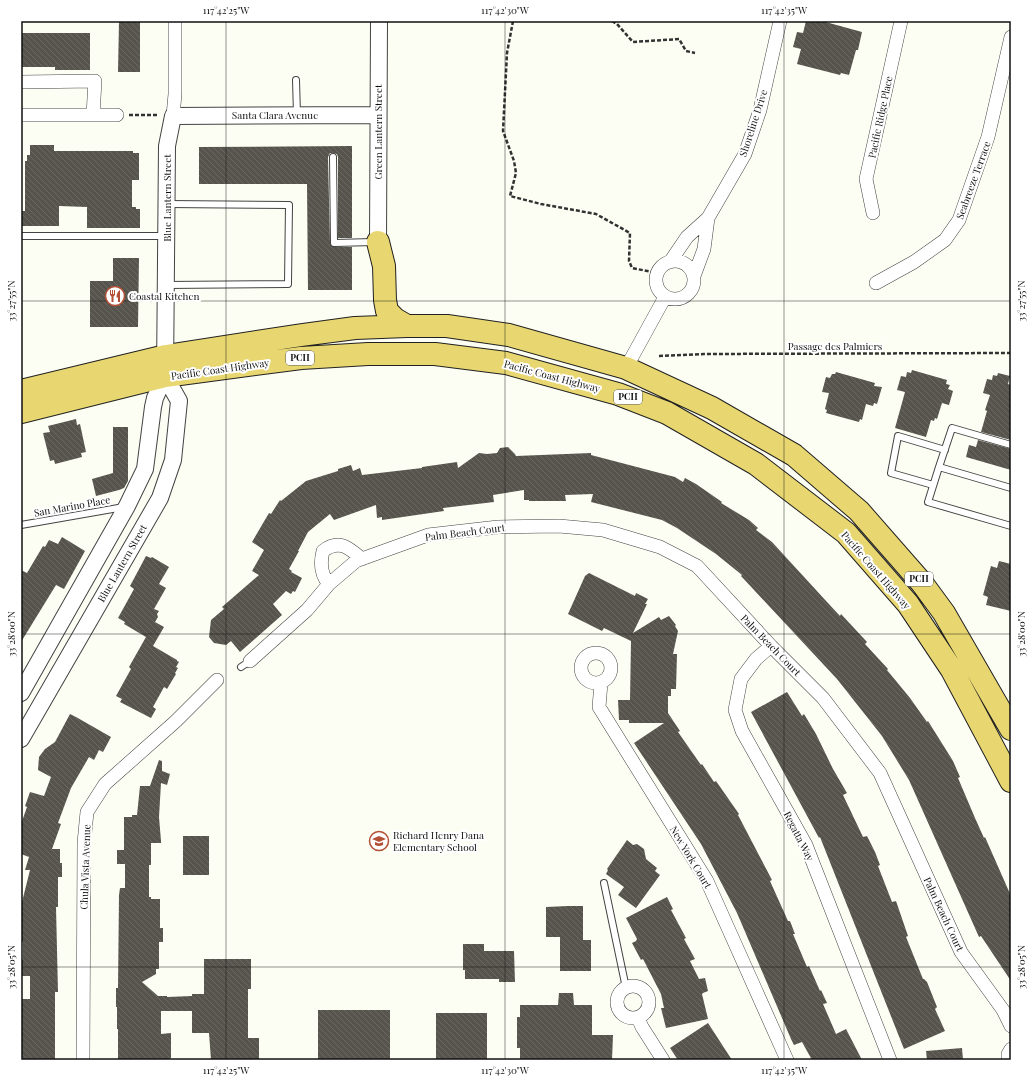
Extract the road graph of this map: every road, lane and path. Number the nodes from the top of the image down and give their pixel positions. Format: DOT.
graph roads {
  1 [pos="175,21"];
  2 [pos="379,21"];
  3 [pos="513,21"];
  4 [pos="612,21"];
  5 [pos="780,21"];
  6 [pos="901,21"];
  7 [pos="1011,37"];
  8 [pos="695,53"];
  9 [pos="296,80"];
  10 [pos="21,82"];
  11 [pos="21,115"];
  12 [pos="93,115"];
  13 [pos="116,115"];
  14 [pos="296,115"];
  15 [pos="378,115"];
  16 [pos="173,116"];
  17 [pos="333,157"];
  18 [pos="167,204"];
  19 [pos="873,213"];
  20 [pos="708,218"];
  21 [pos="21,236"];
  22 [pos="167,236"];
  23 [pos="378,242"];
  24 [pos="670,262"];
  25 [pos="657,274"];
  26 [pos="694,276"];
  27 [pos="876,283"];
  28 [pos="166,285"];
  29 [pos="665,298"];
  30 [pos="407,326"];
  31 [pos="1011,353"];
  32 [pos="368,354"];
  33 [pos="659,356"];
  34 [pos="166,366"];
  35 [pos="626,368"];
  36 [pos="21,391"];
  37 [pos="21,412"];
  38 [pos="1011,445"];
  39 [pos="945,450"];
  40 [pos="939,467"];
  41 [pos="933,485"];
  42 [pos="1011,488"];
  43 [pos="127,506"];
  44 [pos="21,525"];
  45 [pos="1011,526"];
  46 [pos="846,533"];
  47 [pos="362,558"];
  48 [pos="329,584"];
  49 [pos="771,646"];
  50 [pos="246,664"];
  51 [pos="217,680"];
  52 [pos="601,683"];
  53 [pos="21,693"];
  54 [pos="1011,729"];
  55 [pos="21,739"];
  56 [pos="1011,781"];
  57 [pos="604,883"];
  58 [pos="626,988"];
  59 [pos="638,1018"];
  60 [pos="1011,1026"];
  61 [pos="1011,1049"];
  62 [pos="83,1060"];
  63 [pos="663,1060"];
  64 [pos="787,1060"];
  65 [pos="890,1060"];
  66 [pos="1008,1060"];
  1 -- 16 [label="street, Blue Lantern Street"];
  2 -- 15 [label="street, Green Lantern Street"];
  3 -- 25 [label="path"];
  4 -- 8 [label="path"];
  5 -- 20 [label="street, Shoreline Drive"];
  6 -- 19 [label="street, Pacific Ridge Place"];
  7 -- 27 [label="street, Seabreeze Terrace"];
  9 -- 14 [label="lane"];
  10 -- 12 [label="street"];
  11 -- 12 [label="street"];
  12 -- 13 [label="street"];
  13 -- 16 [label="path"];
  14 -- 15 [label="street, Santa Clara Avenue"];
  14 -- 16 [label="street, Santa Clara Avenue"];
  15 -- 23 [label="street, Green Lantern Street"];
  16 -- 18 [label="street, Blue Lantern Street"];
  17 -- 23 [label="lane"];
  18 -- 22 [label="street, Blue Lantern Street"];
  18 -- 28 [label="lane"];
  20 -- 24 [label="street, Shoreline Drive"];
  20 -- 26 [label="street, Shoreline Drive"];
  21 -- 22 [label="lane"];
  22 -- 28 [label="street, Blue Lantern Street"];
  23 -- 30 [label="highway"];
  24 -- 25 [label="street, Shoreline Drive"];
  24 -- 26 [label="street"];
  25 -- 29 [label="street"];
  26 -- 29 [label="street, Shoreline Drive"];
  28 -- 34 [label="street, Blue Lantern Street"];
  29 -- 35 [label="street"];
  30 -- 34 [label="highway, Pacific Coast Highway / PCH"];
  30 -- 35 [label="highway, Pacific Coast Highway / PCH"];
  31 -- 33 [label="path, Passage des Palmiers"];
  32 -- 34 [label="highway, Pacific Coast Highway / PCH"];
  32 -- 35 [label="highway"];
  32 -- 46 [label="highway, Pacific Coast Highway / PCH"];
  34 -- 36 [label="highway, Pacific Coast Highway / PCH"];
  34 -- 37 [label="highway, Pacific Coast Highway / PCH"];
  34 -- 43 [label="street, Blue Lantern Street"];
  34 -- 55 [label="street, Blue Lantern Street"];
  35 -- 46 [label="highway"];
  35 -- 54 [label="highway, Pacific Coast Highway / PCH"];
  38 -- 39 [label="lane"];
  39 -- 40 [label="lane"];
  39 -- 41 [label="lane"];
  40 -- 41 [label="lane"];
  40 -- 42 [label="lane"];
  41 -- 45 [label="lane"];
  43 -- 44 [label="lane, San Marino Place"];
  43 -- 53 [label="street, Blue Lantern Street"];
  46 -- 56 [label="highway, Pacific Coast Highway / PCH"];
  47 -- 48 [label="street, Palm Beach Court"];
  47 -- 48 [label="street"];
  47 -- 49 [label="street, Palm Beach Court"];
  48 -- 50 [label="street, Palm Beach Court"];
  49 -- 60 [label="street, Palm Beach Court"];
  49 -- 65 [label="street, Regatta Way"];
  51 -- 62 [label="street, Chula Vista Avenue"];
  52 -- 64 [label="street, New York Court"];
  57 -- 58 [label="lane"];
  58 -- 59 [label="street"];
  58 -- 59 [label="street"];
  59 -- 63 [label="street"];
  61 -- 66 [label="street"];
}
